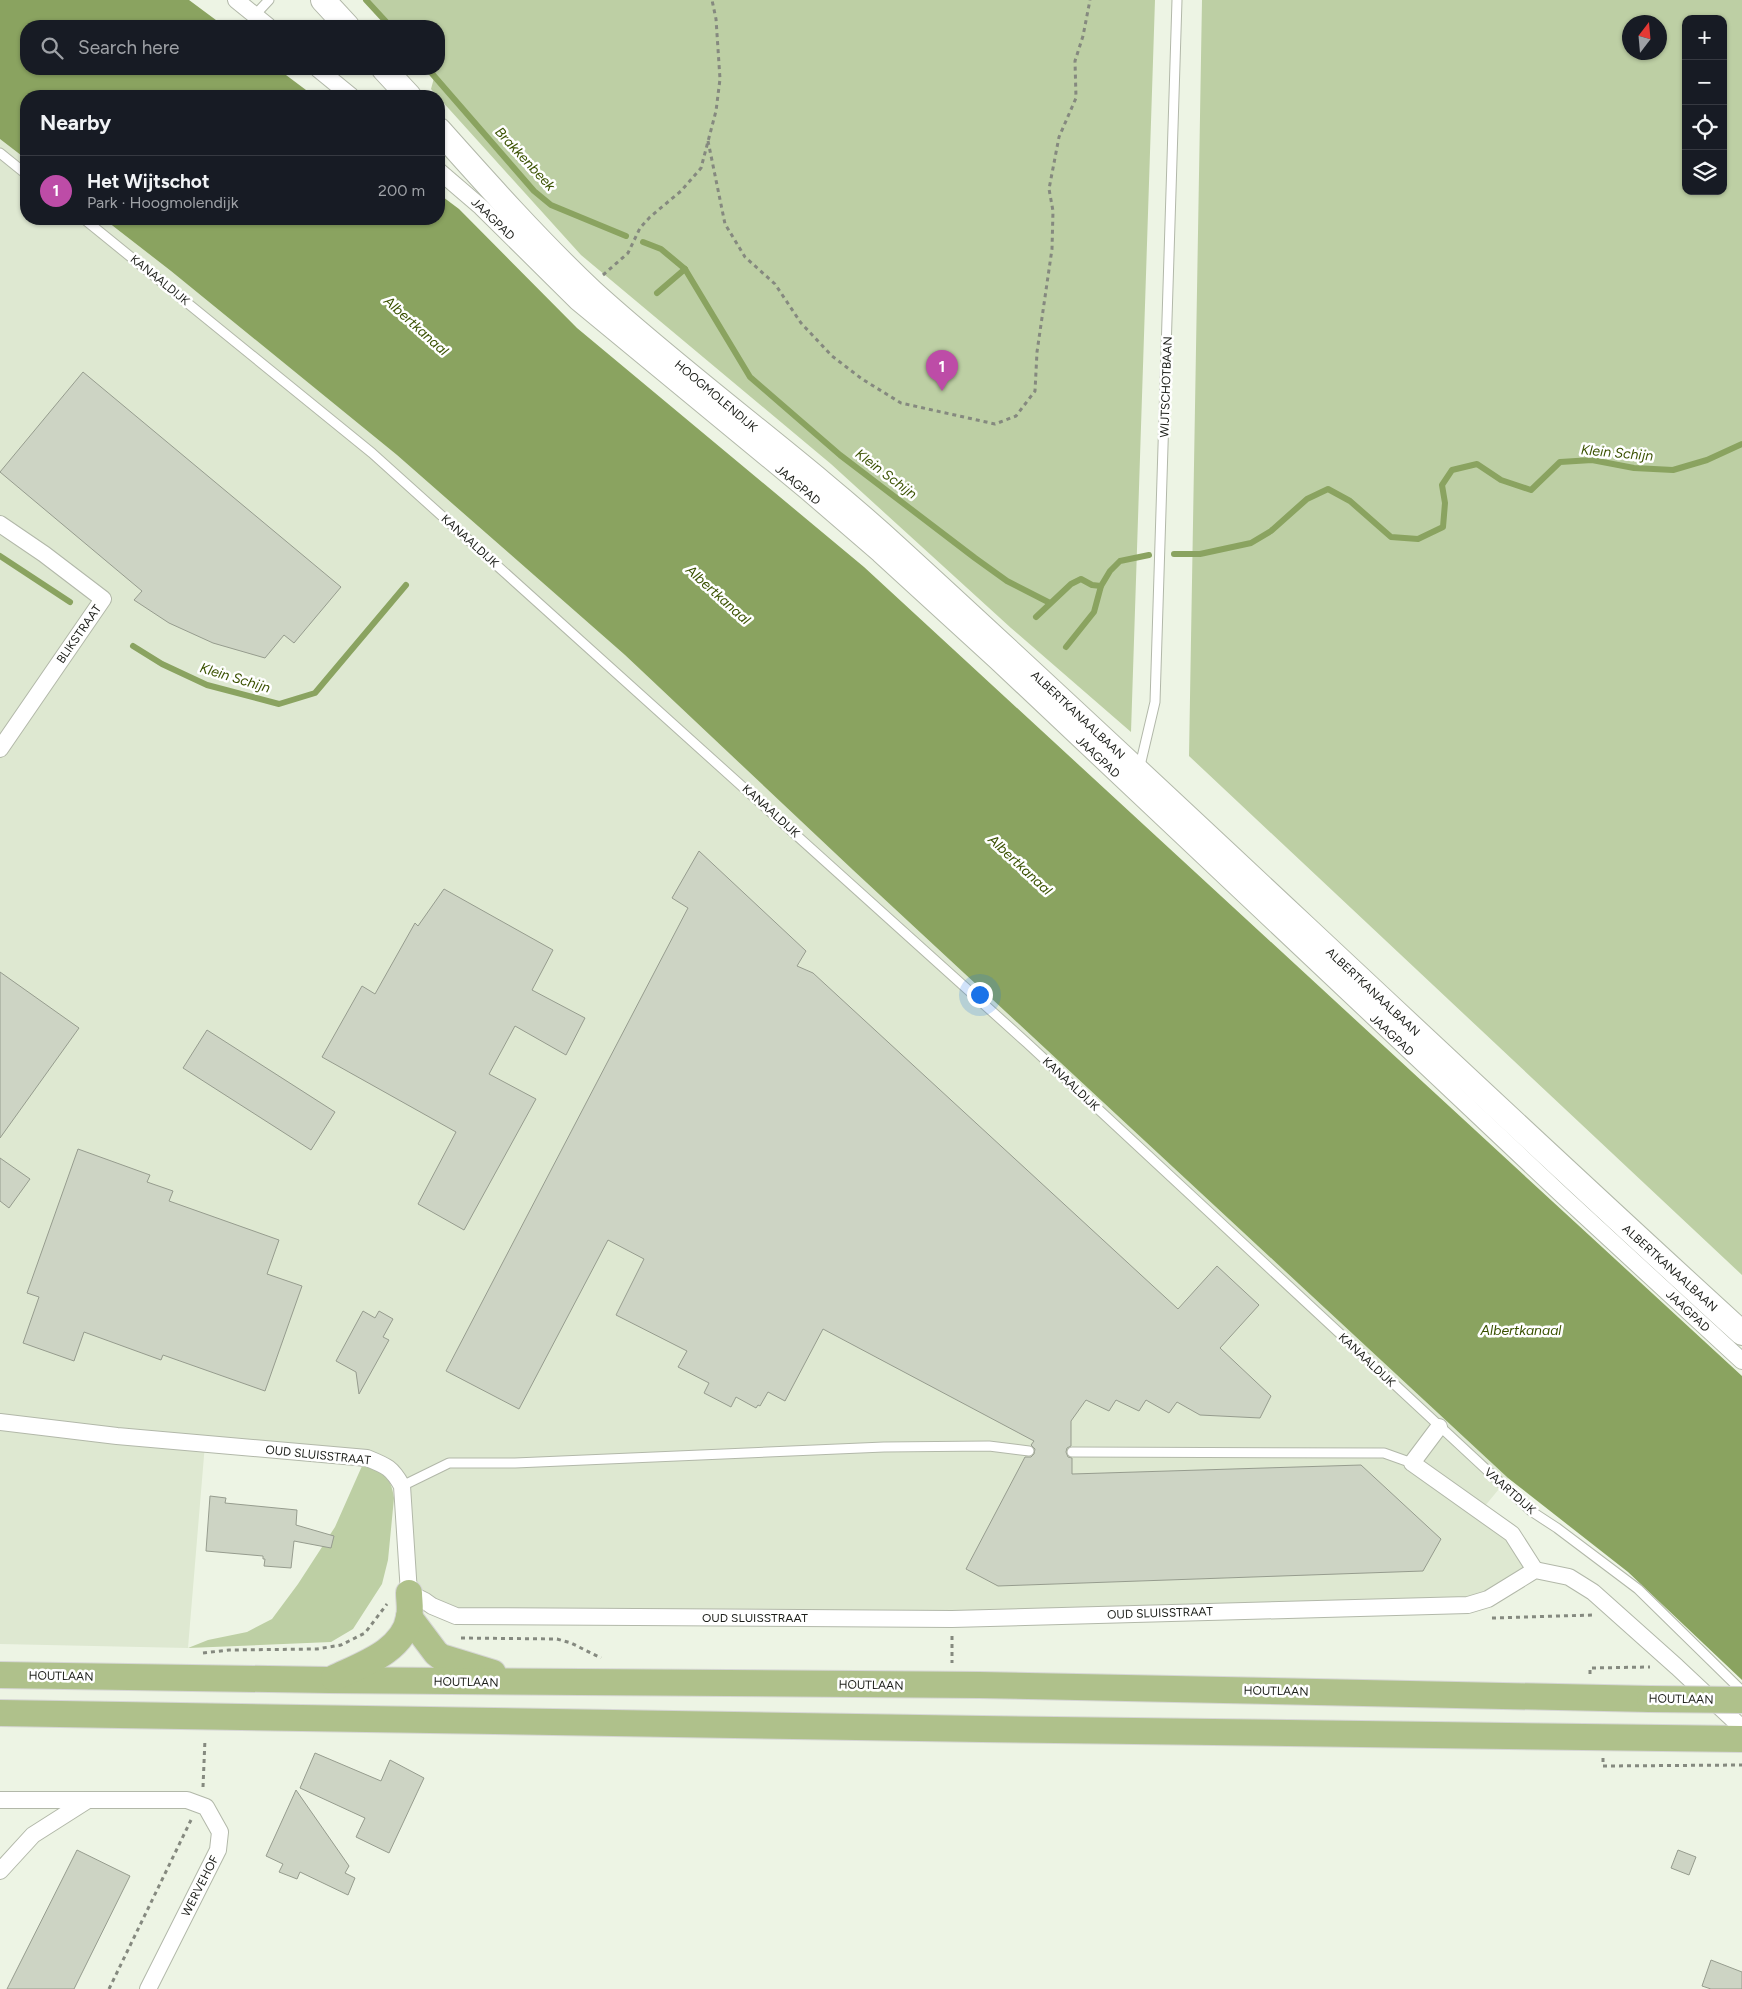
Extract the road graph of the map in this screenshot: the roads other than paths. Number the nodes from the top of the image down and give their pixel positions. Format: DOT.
graph roads {
  1 [pos="236,0"];
  2 [pos="270,0"];
  3 [pos="323,0"];
  4 [pos="1177,0"];
  5 [pos="255,15"];
  6 [pos="261,20"];
  7 [pos="341,20"];
  8 [pos="325,75"];
  9 [pos="390,75"];
  10 [pos="344,90"];
  11 [pos="403,90"];
  12 [pos="445,137"];
  13 [pos="0,153"];
  14 [pos="20,169"];
  15 [pos="445,176"];
  16 [pos="91,225"];
  17 [pos="0,524"];
  18 [pos="1007,649"];
  19 [pos="0,749"];
  20 [pos="1138,771"];
  21 [pos="1742,1333"];
  22 [pos="1742,1360"];
  23 [pos="0,1422"];
  24 [pos="1439,1427"];
  25 [pos="1028,1451"];
  26 [pos="1072,1452"];
  27 [pos="1412,1463"];
  28 [pos="402,1486"];
  29 [pos="1535,1570"];
  30 [pos="414,1616"];
  31 [pos="0,1675"];
  32 [pos="329,1680"];
  33 [pos="526,1682"];
  34 [pos="1742,1690"];
  35 [pos="1742,1700"];
  36 [pos="0,1713"];
  37 [pos="1742,1728"];
  38 [pos="1742,1739"];
  39 [pos="0,1800"];
  40 [pos="88,1800"];
  41 [pos="0,1870"];
  42 [pos="148,1989"];
  1 -- 5 [label="street"];
  2 -- 5 [label="lane"];
  3 -- 7 [label="street"];
  4 -- 20 [label="lane, WIJTSCHOTBAAN"];
  5 -- 6 [label="street"];
  8 -- 10 [label="street"];
  9 -- 11 [label="street"];
  12 -- 18 [label="street, HOOGMOLENDIJK"];
  13 -- 14 [label="lane"];
  15 -- 22 [label="street, JAAGPAD"];
  16 -- 24 [label="lane, KANAALDIJK"];
  17 -- 19 [label="street, BLIKSTRAAT"];
  18 -- 20 [label="street, ALBERTKANAALBAAN"];
  20 -- 21 [label="street, ALBERTKANAALBAAN"];
  23 -- 28 [label="street, OUD SLUISSTRAAT"];
  24 -- 27 [label="street"];
  24 -- 34 [label="lane, VAARTDIJK"];
  25 -- 28 [label="lane"];
  26 -- 27 [label="lane"];
  27 -- 29 [label="street"];
  28 -- 30 [label="street"];
  29 -- 30 [label="street, OUD SLUISSTRAAT"];
  29 -- 37 [label="street"];
  30 -- 32 [label="main road"];
  30 -- 33 [label="main road"];
  31 -- 32 [label="main road, HOUTLAAN"];
  32 -- 33 [label="main road, HOUTLAAN"];
  33 -- 35 [label="main road, HOUTLAAN, bridge"];
  36 -- 38 [label="main road"];
  39 -- 40 [label="street"];
  40 -- 41 [label="street"];
  40 -- 42 [label="street, WERVEHOF"];
}
